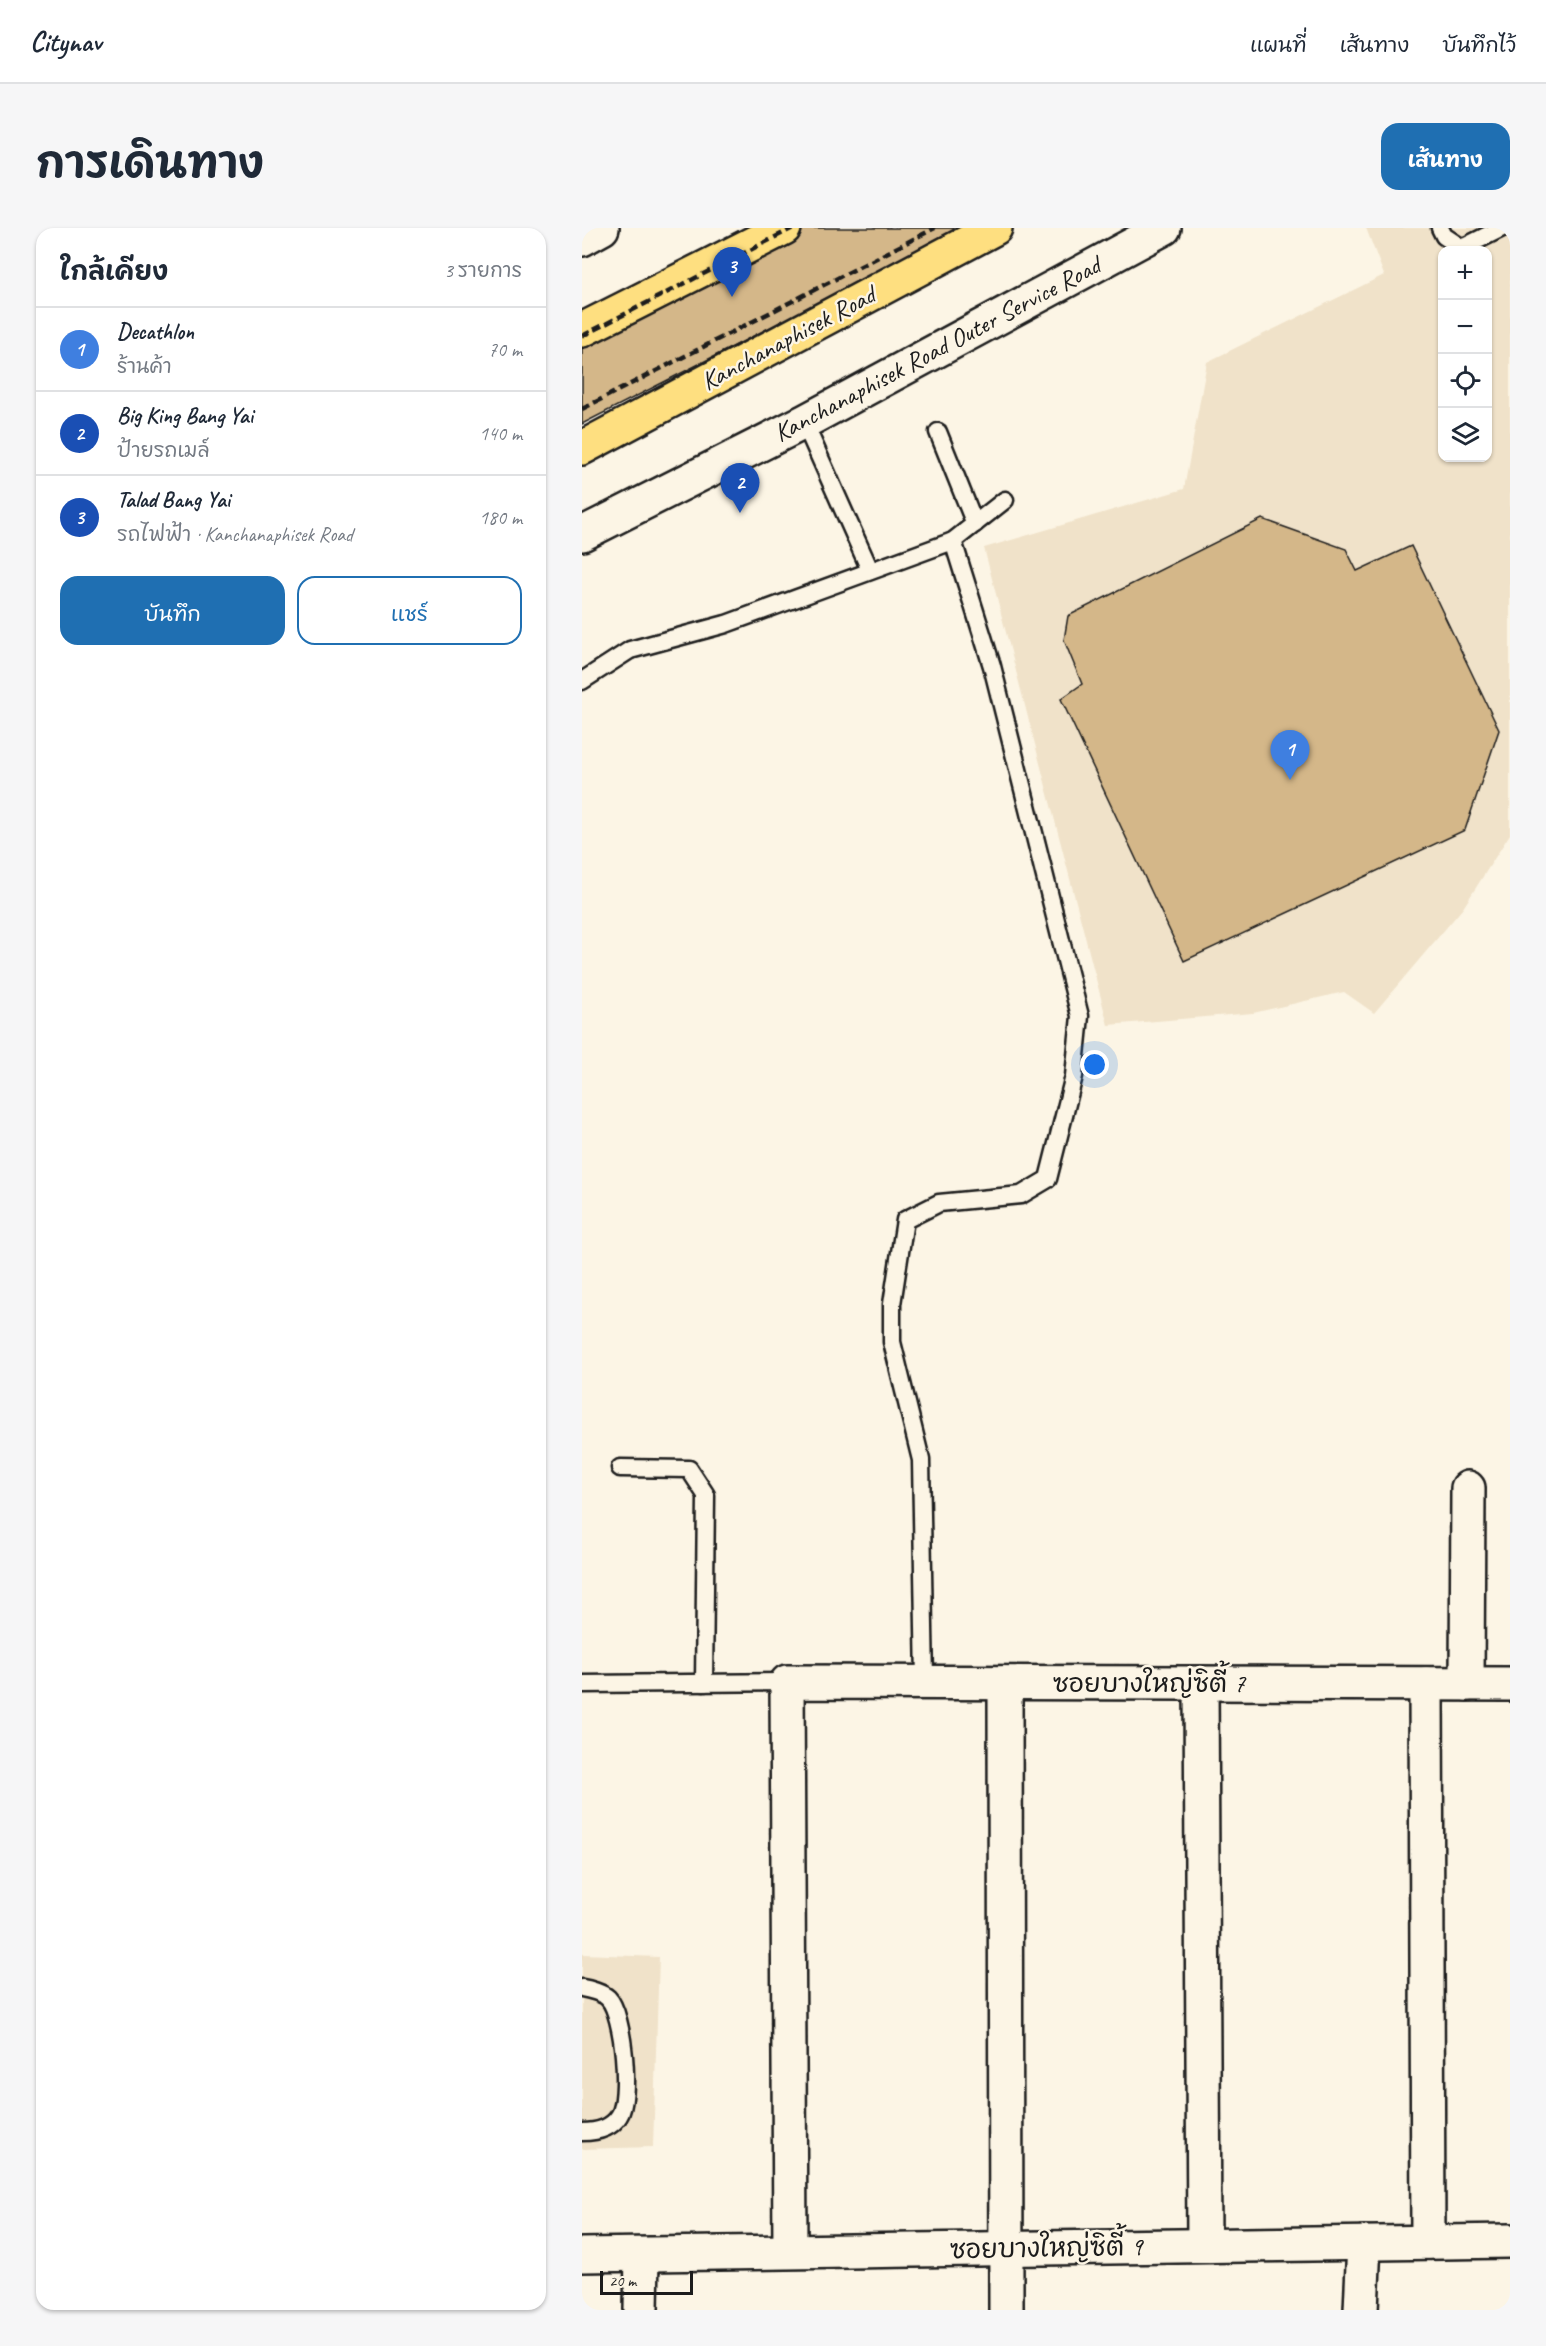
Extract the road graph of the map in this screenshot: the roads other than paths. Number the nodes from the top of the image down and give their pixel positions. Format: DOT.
graph roads {
  1 [pos="602,228"];
  2 [pos="784,228"];
  3 [pos="994,228"];
  4 [pos="1164,228"];
  5 [pos="1440,228"];
  6 [pos="1502,228"];
  7 [pos="582,239"];
  8 [pos="582,330"];
  9 [pos="804,422"];
  10 [pos="938,432"];
  11 [pos="582,448"];
  12 [pos="1005,500"];
  13 [pos="975,524"];
  14 [pos="582,534"];
  15 [pos="953,541"];
  16 [pos="870,570"];
  17 [pos="582,681"];
  18 [pos="620,1468"];
  19 [pos="1468,1488"];
  20 [pos="787,1682"];
  21 [pos="925,1682"];
  22 [pos="704,1683"];
  23 [pos="1005,1683"];
  24 [pos="1202,1683"];
  25 [pos="582,1684"];
  26 [pos="1426,1684"];
  27 [pos="1467,1684"];
  28 [pos="1510,1684"];
  29 [pos="582,1988"];
  30 [pos="582,2132"];
  31 [pos="1510,2241"];
  32 [pos="1428,2242"];
  33 [pos="1364,2243"];
  34 [pos="1204,2245"];
  35 [pos="1007,2248"];
  36 [pos="790,2251"];
  37 [pos="582,2255"];
  38 [pos="642,2255"];
  39 [pos="641,2310"];
  40 [pos="1006,2310"];
  41 [pos="1360,2310"];
  1 -- 7 [label="street"];
  2 -- 8 [label="highway"];
  3 -- 11 [label="highway, Kanchanaphisek Road"];
  4 -- 9 [label="street, Kanchanaphisek Road Outer Service Road"];
  5 -- 6 [label="lane"];
  9 -- 14 [label="street, Kanchanaphisek Road Outer Service Road"];
  9 -- 16 [label="lane"];
  10 -- 13 [label="lane"];
  12 -- 13 [label="lane"];
  13 -- 15 [label="lane"];
  15 -- 16 [label="lane"];
  15 -- 21 [label="lane"];
  16 -- 17 [label="lane"];
  18 -- 22 [label="lane"];
  19 -- 27 [label="street"];
  20 -- 21 [label="street, ซอยบางใหญ่ซิตี้ 7"];
  20 -- 22 [label="lane"];
  20 -- 36 [label="street"];
  21 -- 23 [label="street, ซอยบางใหญ่ซิตี้ 7"];
  22 -- 25 [label="lane"];
  23 -- 24 [label="street, ซอยบางใหญ่ซิตี้ 7"];
  23 -- 35 [label="street"];
  24 -- 26 [label="street, ซอยบางใหญ่ซิตี้ 7"];
  24 -- 34 [label="street"];
  26 -- 27 [label="street, ซอยบางใหญ่ซิตี้ 7"];
  26 -- 32 [label="street"];
  27 -- 28 [label="street, ซอยบางใหญ่ซิตี้ 7"];
  29 -- 30 [label="lane"];
  31 -- 32 [label="street, ซอยบางใหญ่ซิตี้ 9"];
  32 -- 33 [label="street, ซอยบางใหญ่ซิตี้ 9"];
  33 -- 34 [label="street, ซอยบางใหญ่ซิตี้ 9"];
  33 -- 41 [label="street"];
  34 -- 35 [label="street, ซอยบางใหญ่ซิตี้ 9"];
  35 -- 36 [label="street, ซอยบางใหญ่ซิตี้ 9"];
  35 -- 40 [label="street"];
  36 -- 38 [label="street, ซอยบางใหญ่ซิตี้ 9"];
  37 -- 38 [label="street, ซอยบางใหญ่ซิตี้ 9"];
  38 -- 39 [label="street"];
}
